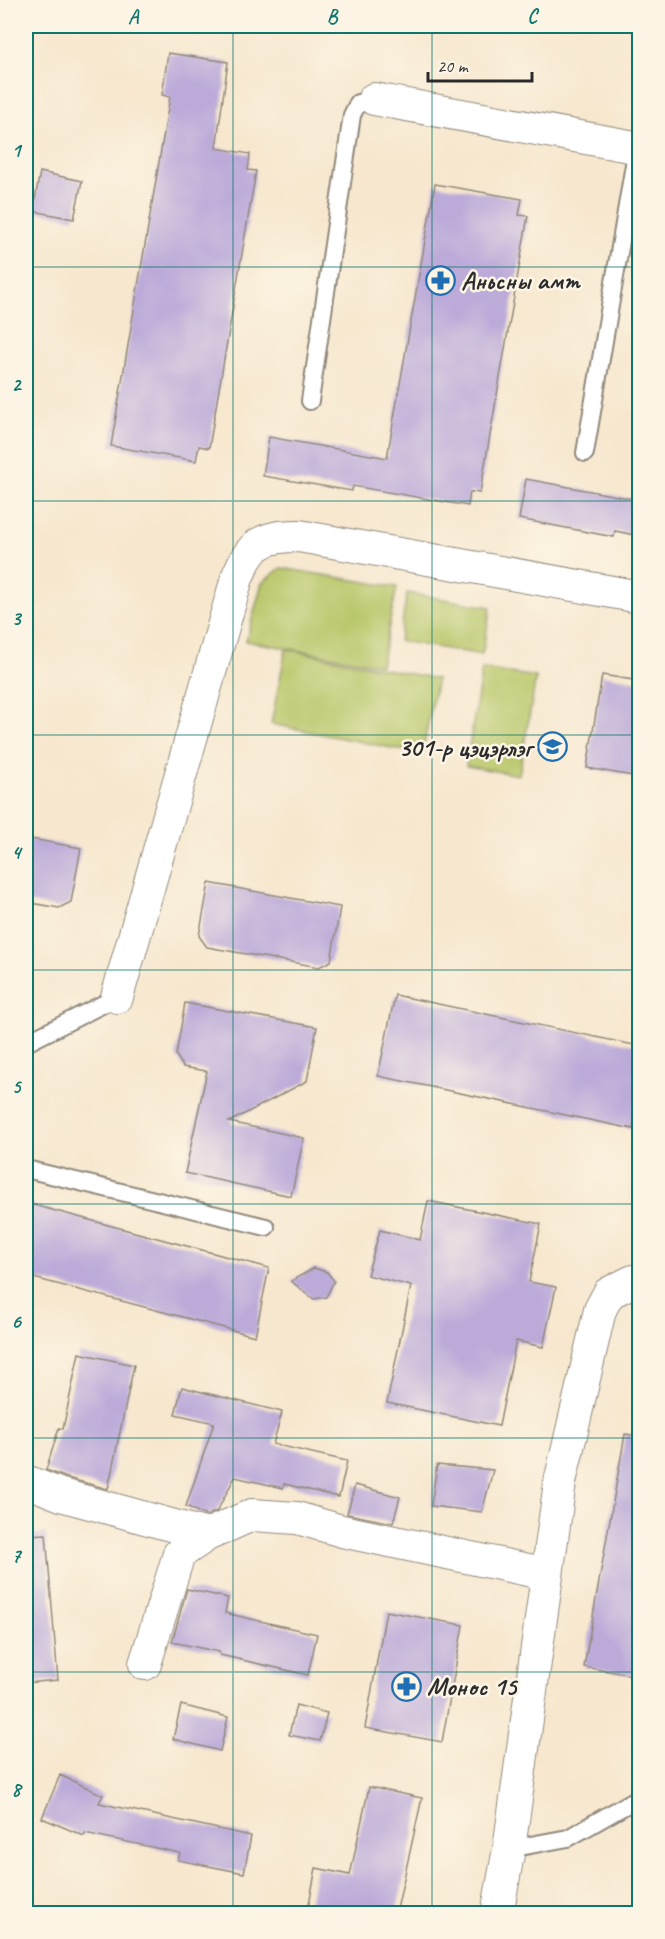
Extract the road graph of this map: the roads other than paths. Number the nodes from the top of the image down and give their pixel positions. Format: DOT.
graph roads {
  1 [pos="374,99"];
  2 [pos="638,147"];
  3 [pos="310,401"];
  4 [pos="585,453"];
  5 [pos="639,597"];
  6 [pos="117,997"];
  7 [pos="26,1043"];
  8 [pos="26,1169"];
  9 [pos="266,1227"];
  10 [pos="639,1281"];
  11 [pos="26,1481"];
  12 [pos="207,1535"];
  13 [pos="547,1574"];
  14 [pos="145,1664"];
  15 [pos="639,1797"];
  16 [pos="509,1848"];
  17 [pos="496,1914"];
  1 -- 2 [label="street"];
  1 -- 3 [label="lane"];
  2 -- 4 [label="lane"];
  5 -- 6 [label="street"];
  6 -- 7 [label="lane"];
  8 -- 9 [label="lane"];
  10 -- 13 [label="street"];
  11 -- 12 [label="street"];
  12 -- 13 [label="street"];
  12 -- 14 [label="street"];
  13 -- 16 [label="street"];
  15 -- 16 [label="lane"];
  16 -- 17 [label="street"];
}
